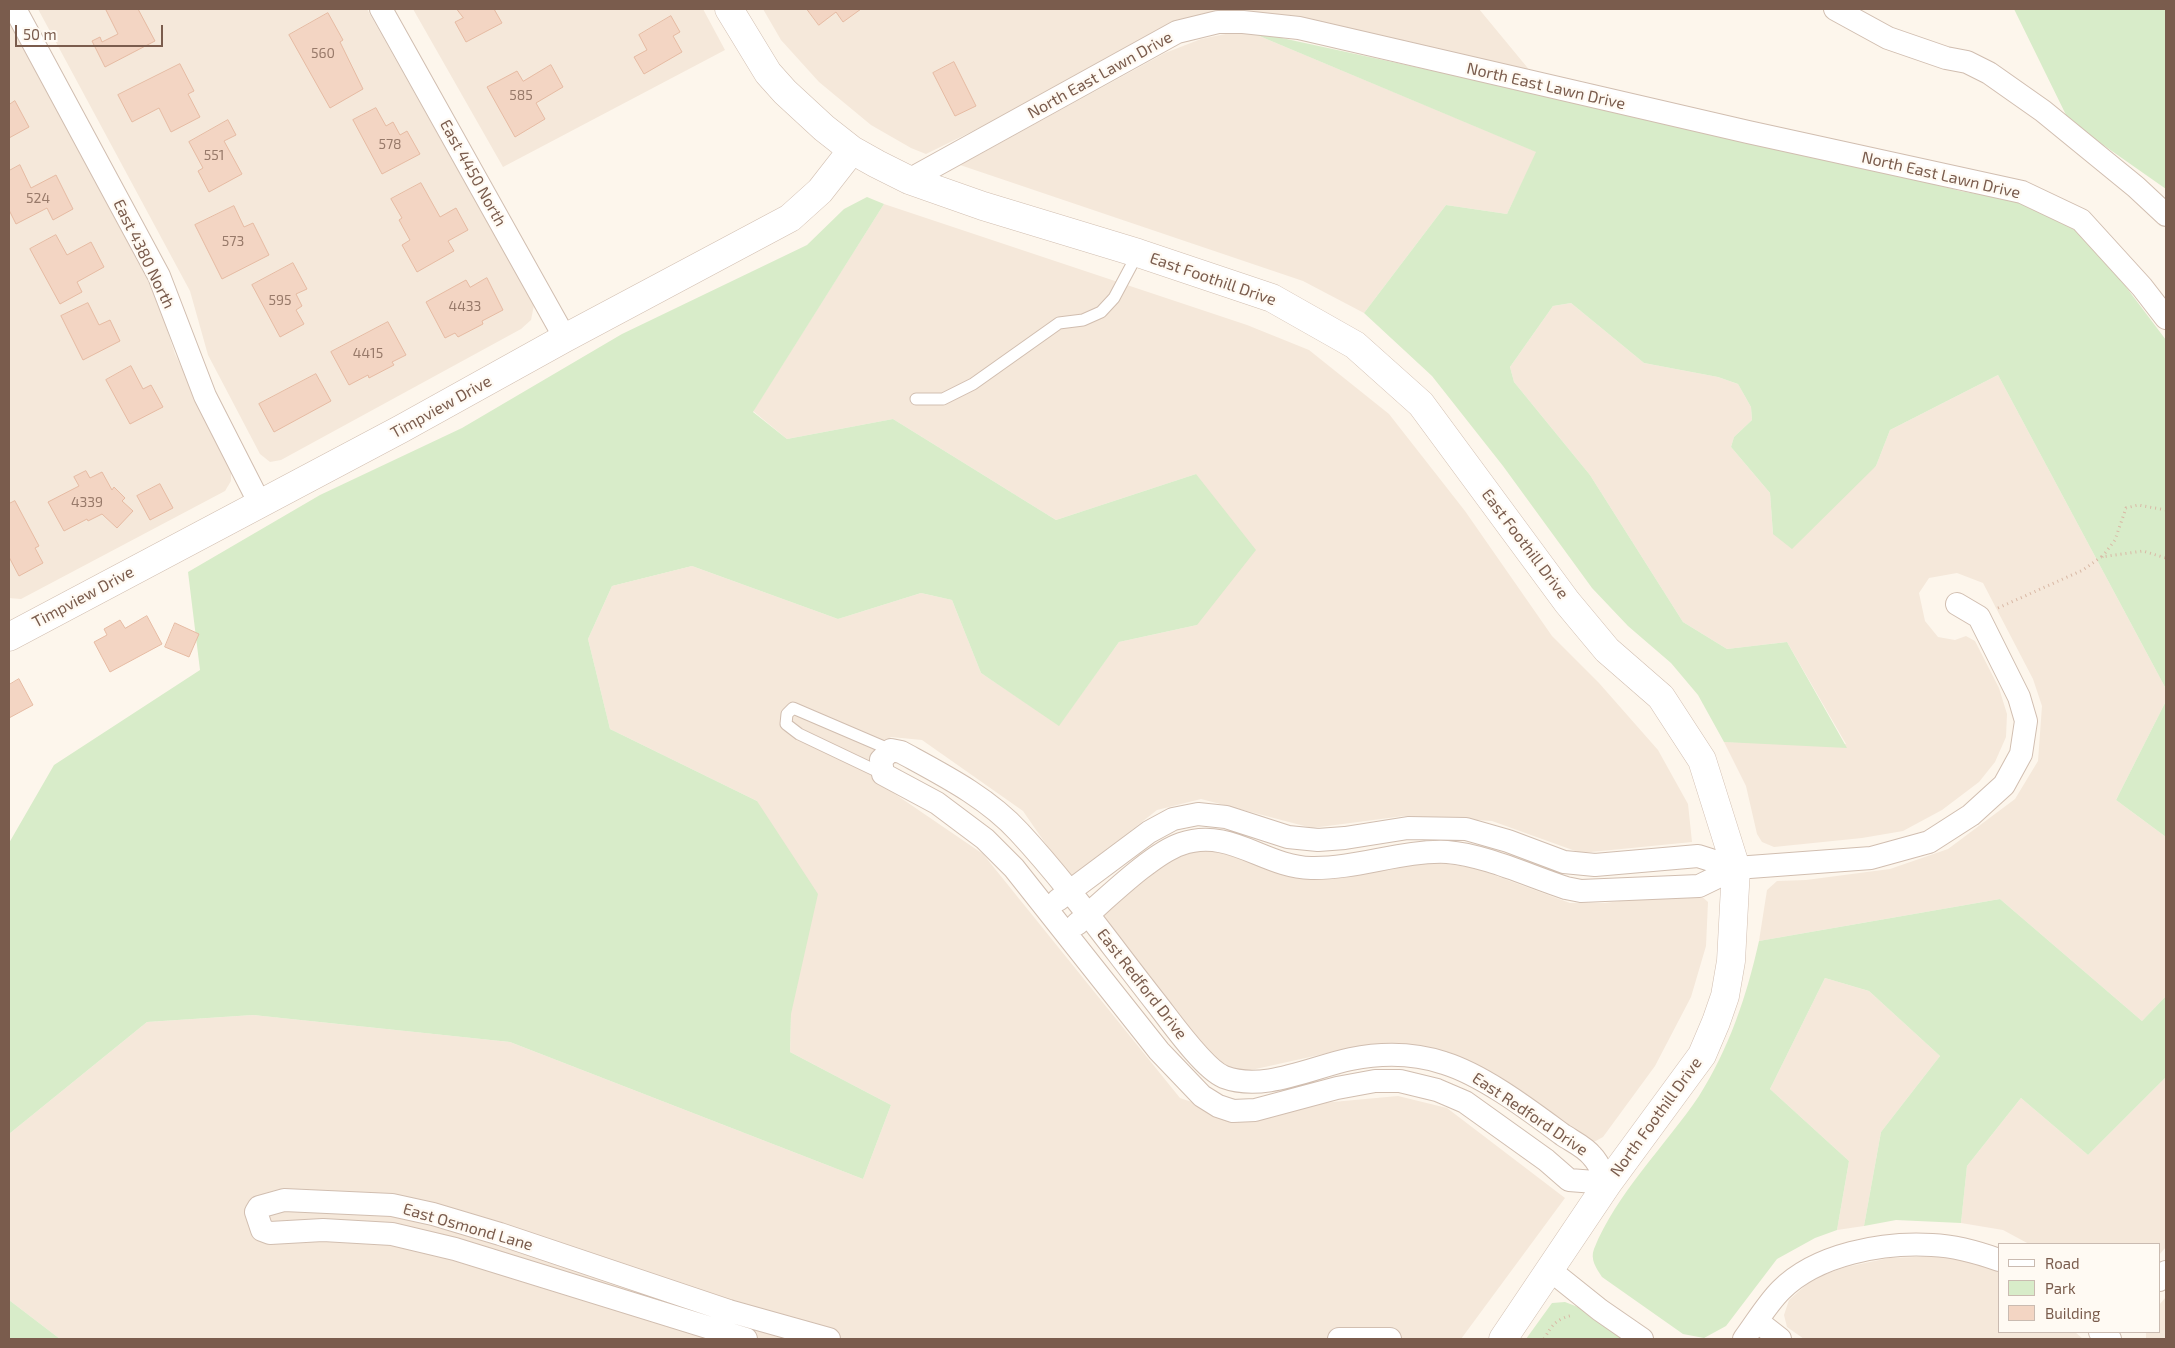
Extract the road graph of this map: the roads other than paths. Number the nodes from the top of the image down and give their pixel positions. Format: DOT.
graph roads {
  1 [pos="16,9"];
  2 [pos="381,9"];
  3 [pos="729,9"];
  4 [pos="1835,9"];
  5 [pos="852,150"];
  6 [pos="909,180"];
  7 [pos="2166,215"];
  8 [pos="1138,253"];
  9 [pos="2142,287"];
  10 [pos="2166,295"];
  11 [pos="2166,318"];
  12 [pos="565,338"];
  13 [pos="916,399"];
  14 [pos="260,504"];
  15 [pos="1957,604"];
  16 [pos="9,637"];
  17 [pos="891,750"];
  18 [pos="883,774"];
  19 [pos="1736,868"];
  20 [pos="1069,892"];
  21 [pos="1047,909"];
  22 [pos="1088,915"];
  23 [pos="1066,933"];
  24 [pos="1608,1183"];
  25 [pos="1998,1260"];
  26 [pos="1550,1270"];
  27 [pos="1757,1321"];
  28 [pos="746,1339"];
  29 [pos="829,1339"];
  30 [pos="1339,1339"];
  31 [pos="1390,1339"];
  32 [pos="1503,1339"];
  33 [pos="1642,1339"];
  34 [pos="1744,1339"];
  35 [pos="1780,1339"];
  1 -- 14 [label="street, East 4380 North"];
  2 -- 12 [label="street, East 4450 North"];
  3 -- 5 [label="street, East Foothill Drive"];
  4 -- 7 [label="street"];
  5 -- 6 [label="street, East Foothill Drive"];
  5 -- 12 [label="street, Timpview Drive"];
  6 -- 8 [label="street, East Foothill Drive"];
  6 -- 9 [label="street, North East Lawn Drive"];
  8 -- 13 [label="lane"];
  8 -- 19 [label="street, East Foothill Drive"];
  9 -- 10 [label="street"];
  9 -- 11 [label="street, North East Lawn Drive"];
  12 -- 14 [label="street, Timpview Drive"];
  14 -- 16 [label="street, Timpview Drive"];
  15 -- 19 [label="street"];
  17 -- 18 [label="street"];
  17 -- 18 [label="lane"];
  17 -- 20 [label="street, East Redford Drive"];
  18 -- 21 [label="street, East Redford Drive"];
  19 -- 20 [label="street"];
  19 -- 22 [label="street"];
  19 -- 24 [label="street, North Foothill Drive"];
  20 -- 21 [label="street"];
  20 -- 22 [label="street, East Redford Drive"];
  21 -- 23 [label="street, East Redford Drive"];
  22 -- 23 [label="street"];
  22 -- 24 [label="street, East Redford Drive"];
  23 -- 24 [label="street, East Redford Drive"];
  24 -- 26 [label="street, North Foothill Drive"];
  25 -- 27 [label="street"];
  26 -- 32 [label="street, North Foothill Drive"];
  26 -- 33 [label="street"];
  27 -- 34 [label="street"];
  27 -- 35 [label="street"];
  28 -- 29 [label="street, East Osmond Lane"];
  30 -- 31 [label="street"];
}
